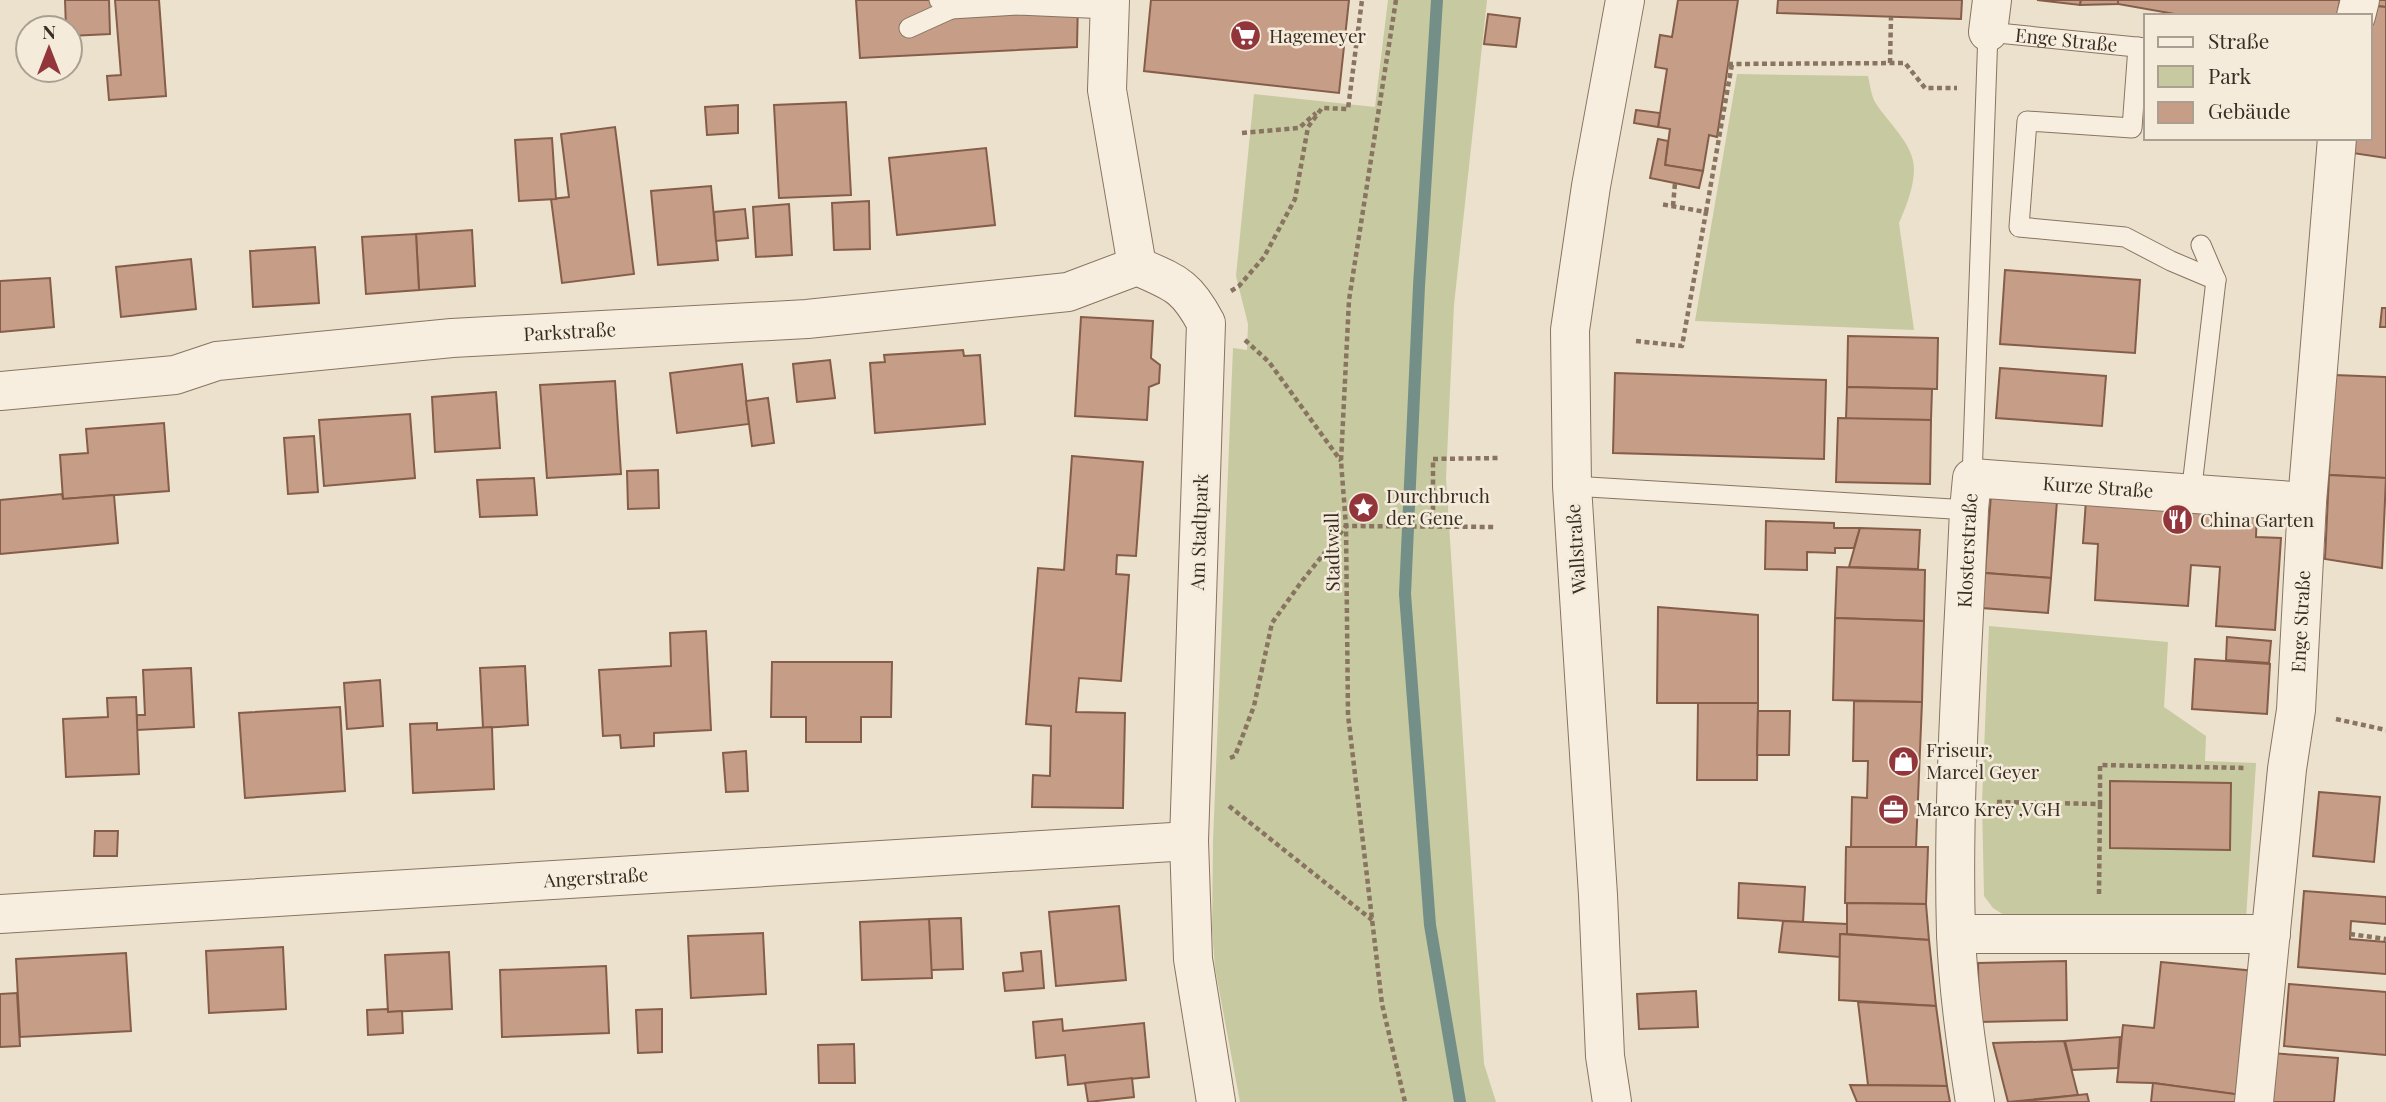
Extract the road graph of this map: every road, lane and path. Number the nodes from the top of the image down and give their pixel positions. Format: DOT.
graph roads {
  1 [pos="1362,0"];
  2 [pos="1396,0"];
  3 [pos="1625,0"];
  4 [pos="1018,3"];
  5 [pos="945,4"];
  6 [pos="1110,4"];
  7 [pos="1990,16"];
  8 [pos="1891,17"];
  9 [pos="909,28"];
  10 [pos="2142,48"];
  11 [pos="1890,63"];
  12 [pos="1986,92"];
  13 [pos="1322,108"];
  14 [pos="1242,134"];
  15 [pos="2337,140"];
  16 [pos="1675,183"];
  17 [pos="1660,204"];
  18 [pos="1673,206"];
  19 [pos="1706,212"];
  20 [pos="2201,245"];
  21 [pos="1137,266"];
  22 [pos="2216,280"];
  23 [pos="1203,316"];
  24 [pos="1636,341"];
  25 [pos="0,391"];
  26 [pos="1499,458"];
  27 [pos="1341,461"];
  28 [pos="1572,486"];
  29 [pos="1971,494"];
  30 [pos="2191,495"];
  31 [pos="2307,502"];
  32 [pos="1346,526"];
  33 [pos="1433,527"];
  34 [pos="1496,527"];
  35 [pos="2296,710"];
  36 [pos="2386,730"];
  37 [pos="2287,769"];
  38 [pos="1190,775"];
  39 [pos="1958,800"];
  40 [pos="2100,804"];
  41 [pos="1189,841"];
  42 [pos="0,914"];
  43 [pos="1372,920"];
  44 [pos="1956,934"];
  45 [pos="2099,934"];
  46 [pos="2271,934"];
  47 [pos="2350,934"];
  48 [pos="2386,939"];
  49 [pos="1216,1102"];
  50 [pos="1405,1102"];
  51 [pos="1612,1102"];
  52 [pos="1975,1102"];
  53 [pos="2254,1102"];
  1 -- 13 [label="path"];
  2 -- 27 [label="path, Stadtwall"];
  3 -- 28 [label="street, Wallstraße"];
  4 -- 5 [label="lane"];
  4 -- 6 [label="lane"];
  5 -- 9 [label="lane"];
  6 -- 21 [label="street"];
  7 -- 10 [label="lane, Enge Straße"];
  7 -- 12 [label="lane, Klosterstraße"];
  8 -- 11 [label="path"];
  10 -- 22 [label="lane"];
  11 -- 12 [label="path"];
  11 -- 19 [label="path"];
  12 -- 29 [label="lane, Klosterstraße"];
  13 -- 14 [label="path"];
  13 -- 23 [label="path"];
  15 -- 31 [label="street, Enge Straße"];
  16 -- 18 [label="path"];
  17 -- 18 [label="path"];
  18 -- 19 [label="path"];
  19 -- 24 [label="path"];
  20 -- 22 [label="lane"];
  21 -- 23 [label="street"];
  21 -- 25 [label="street, Parkstraße"];
  22 -- 30 [label="lane"];
  23 -- 27 [label="path"];
  23 -- 38 [label="street, Am Stadtpark"];
  26 -- 33 [label="path"];
  27 -- 32 [label="path, Stadtwall"];
  28 -- 29 [label="lane"];
  28 -- 51 [label="street, Wallstraße"];
  29 -- 30 [label="street, Kurze Straße"];
  29 -- 39 [label="street, Klosterstraße"];
  30 -- 31 [label="street, Kurze Straße"];
  31 -- 35 [label="street, Enge Straße"];
  32 -- 33 [label="path"];
  32 -- 38 [label="path"];
  32 -- 43 [label="path, Stadtwall"];
  33 -- 34 [label="path"];
  35 -- 36 [label="path"];
  35 -- 37 [label="street, Enge Straße"];
  37 -- 40 [label="path"];
  37 -- 46 [label="street, Enge Straße"];
  38 -- 41 [label="street, Am Stadtpark"];
  38 -- 43 [label="path"];
  39 -- 40 [label="path"];
  39 -- 44 [label="street, Klosterstraße"];
  40 -- 45 [label="path"];
  41 -- 42 [label="street, Angerstraße"];
  41 -- 49 [label="street, Am Stadtpark"];
  43 -- 50 [label="path, Stadtwall"];
  44 -- 45 [label="street"];
  44 -- 52 [label="street, Klosterstraße"];
  45 -- 46 [label="street"];
  46 -- 53 [label="street, Enge Straße"];
  47 -- 48 [label="path"];
}
